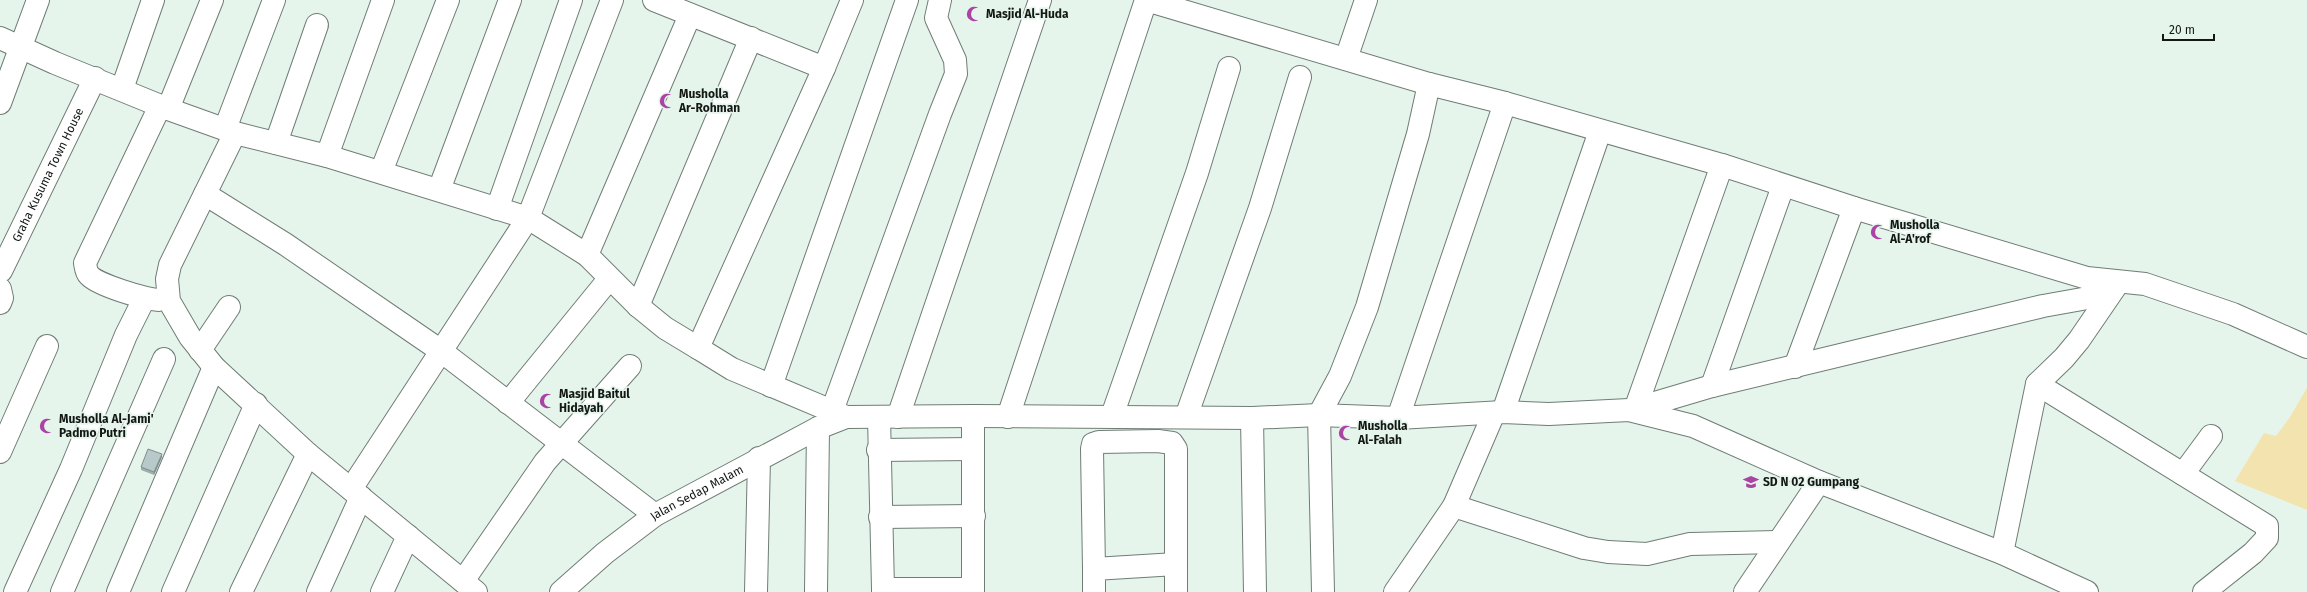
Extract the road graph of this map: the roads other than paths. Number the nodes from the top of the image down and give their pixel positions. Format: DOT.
graph roads {
  1 [pos="38,0"];
  2 [pos="153,0"];
  3 [pos="212,0"];
  4 [pos="274,0"];
  5 [pos="384,0"];
  6 [pos="448,0"];
  7 [pos="510,0"];
  8 [pos="571,0"];
  9 [pos="612,0"];
  10 [pos="654,0"];
  11 [pos="852,0"];
  12 [pos="907,0"];
  13 [pos="940,0"];
  14 [pos="1040,0"];
  15 [pos="1146,0"];
  16 [pos="1366,0"];
  17 [pos="690,15"];
  18 [pos="317,25"];
  19 [pos="0,38"];
  20 [pos="751,38"];
  21 [pos="21,46"];
  22 [pos="1346,59"];
  23 [pos="824,68"];
  24 [pos="1229,68"];
  25 [pos="1300,77"];
  26 [pos="95,78"];
  27 [pos="1429,84"];
  28 [pos="122,89"];
  29 [pos="0,103"];
  30 [pos="1505,103"];
  31 [pos="164,108"];
  32 [pos="230,131"];
  33 [pos="1600,131"];
  34 [pos="276,143"];
  35 [pos="327,156"];
  36 [pos="1722,165"];
  37 [pos="381,172"];
  38 [pos="1783,186"];
  39 [pos="439,190"];
  40 [pos="205,194"];
  41 [pos="1854,208"];
  42 [pos="497,209"];
  43 [pos="528,218"];
  44 [pos="587,255"];
  45 [pos="609,279"];
  46 [pos="1,280"];
  47 [pos="2115,287"];
  48 [pos="144,299"];
  49 [pos="170,301"];
  50 [pos="0,303"];
  51 [pos="638,306"];
  52 [pos="229,307"];
  53 [pos="47,346"];
  54 [pos="2307,347"];
  55 [pos="698,348"];
  56 [pos="200,350"];
  57 [pos="442,351"];
  58 [pos="164,359"];
  59 [pos="630,366"];
  60 [pos="214,367"];
  61 [pos="1795,367"];
  62 [pos="2037,384"];
  63 [pos="771,386"];
  64 [pos="1712,386"];
  65 [pos="508,403"];
  66 [pos="256,404"];
  67 [pos="1633,409"];
  68 [pos="1498,413"];
  69 [pos="839,414"];
  70 [pos="1319,415"];
  71 [pos="974,416"];
  72 [pos="888,417"];
  73 [pos="1008,417"];
  74 [pos="1121,417"];
  75 [pos="1186,418"];
  76 [pos="1252,418"];
  77 [pos="1398,418"];
  78 [pos="818,428"];
  79 [pos="2211,436"];
  80 [pos="1130,442"];
  81 [pos="562,443"];
  82 [pos="972,449"];
  83 [pos="878,450"];
  84 [pos="0,452"];
  85 [pos="308,454"];
  86 [pos="759,458"];
  87 [pos="2183,474"];
  88 [pos="1819,482"];
  89 [pos="356,493"];
  90 [pos="1454,506"];
  91 [pos="655,515"];
  92 [pos="974,516"];
  93 [pos="880,517"];
  94 [pos="408,536"];
  95 [pos="1778,542"];
  96 [pos="2002,553"];
  97 [pos="1176,564"];
  98 [pos="1094,569"];
  99 [pos="469,587"];
  100 [pos="883,590"];
  101 [pos="973,590"];
  102 [pos="14,592"];
  103 [pos="62,592"];
  104 [pos="118,592"];
  105 [pos="173,592"];
  106 [pos="242,592"];
  107 [pos="318,592"];
  108 [pos="382,592"];
  109 [pos="562,592"];
  110 [pos="756,592"];
  111 [pos="816,592"];
  112 [pos="1094,592"];
  113 [pos="1176,592"];
  114 [pos="1255,592"];
  115 [pos="1322,592"];
  116 [pos="1395,592"];
  117 [pos="1745,592"];
  118 [pos="2086,592"];
  119 [pos="2204,592"];
  1 -- 21 [label="street"];
  2 -- 28 [label="street"];
  3 -- 31 [label="street"];
  4 -- 32 [label="street"];
  5 -- 35 [label="street"];
  6 -- 37 [label="street"];
  7 -- 39 [label="street"];
  8 -- 42 [label="street"];
  9 -- 43 [label="street"];
  10 -- 17 [label="street"];
  11 -- 23 [label="street"];
  12 -- 63 [label="street"];
  13 -- 69 [label="street"];
  14 -- 72 [label="street"];
  15 -- 22 [label="street"];
  15 -- 73 [label="street"];
  16 -- 22 [label="street"];
  17 -- 20 [label="street"];
  17 -- 44 [label="street"];
  18 -- 34 [label="street"];
  19 -- 21 [label="street"];
  20 -- 23 [label="street"];
  20 -- 51 [label="street"];
  21 -- 26 [label="street"];
  21 -- 29 [label="street"];
  22 -- 27 [label="street"];
  23 -- 55 [label="street"];
  24 -- 74 [label="street"];
  25 -- 75 [label="street"];
  26 -- 28 [label="street"];
  26 -- 46 [label="street, Graha Kusuma Town House"];
  27 -- 30 [label="street"];
  27 -- 70 [label="street"];
  28 -- 31 [label="street"];
  30 -- 33 [label="street"];
  30 -- 77 [label="street"];
  31 -- 32 [label="street"];
  31 -- 48 [label="street"];
  32 -- 34 [label="street"];
  32 -- 40 [label="street"];
  33 -- 36 [label="street"];
  33 -- 68 [label="street"];
  34 -- 35 [label="street"];
  35 -- 37 [label="street"];
  36 -- 38 [label="street"];
  36 -- 67 [label="street"];
  37 -- 39 [label="street"];
  38 -- 41 [label="street"];
  38 -- 64 [label="street"];
  39 -- 42 [label="street"];
  40 -- 49 [label="street"];
  40 -- 57 [label="street"];
  41 -- 47 [label="street"];
  41 -- 61 [label="street"];
  42 -- 43 [label="street"];
  43 -- 44 [label="street"];
  43 -- 57 [label="street"];
  44 -- 45 [label="street"];
  45 -- 51 [label="street"];
  45 -- 65 [label="street"];
  46 -- 50 [label="street"];
  47 -- 54 [label="street"];
  47 -- 61 [label="street"];
  47 -- 62 [label="street"];
  48 -- 49 [label="street"];
  48 -- 102 [label="street"];
  49 -- 56 [label="street"];
  51 -- 55 [label="street"];
  52 -- 56 [label="street"];
  53 -- 84 [label="street"];
  55 -- 63 [label="street"];
  56 -- 60 [label="street"];
  57 -- 65 [label="street"];
  57 -- 89 [label="street"];
  58 -- 103 [label="street"];
  59 -- 81 [label="street"];
  60 -- 66 [label="street"];
  60 -- 104 [label="street"];
  61 -- 64 [label="street"];
  62 -- 87 [label="street"];
  62 -- 96 [label="street"];
  63 -- 69 [label="street"];
  64 -- 67 [label="street"];
  65 -- 81 [label="street"];
  66 -- 85 [label="street"];
  66 -- 105 [label="street"];
  67 -- 68 [label="street"];
  67 -- 88 [label="street"];
  68 -- 77 [label="street"];
  68 -- 90 [label="street"];
  69 -- 72 [label="street"];
  69 -- 78 [label="street, Jalan Sedap Malam"];
  70 -- 76 [label="street"];
  70 -- 77 [label="street"];
  70 -- 115 [label="street"];
  71 -- 72 [label="street"];
  71 -- 73 [label="street"];
  71 -- 82 [label="street"];
  72 -- 83 [label="street"];
  73 -- 74 [label="street"];
  74 -- 75 [label="street"];
  74 -- 80 [label="street"];
  75 -- 76 [label="street"];
  76 -- 114 [label="street"];
  78 -- 86 [label="street, Jalan Sedap Malam"];
  78 -- 111 [label="street"];
  79 -- 87 [label="street"];
  80 -- 97 [label="street"];
  80 -- 98 [label="street"];
  81 -- 91 [label="street"];
  81 -- 99 [label="street"];
  82 -- 83 [label="street"];
  82 -- 92 [label="street"];
  83 -- 93 [label="street"];
  85 -- 89 [label="street"];
  85 -- 106 [label="street"];
  86 -- 91 [label="street, Jalan Sedap Malam"];
  86 -- 110 [label="street"];
  87 -- 119 [label="street"];
  88 -- 95 [label="street"];
  88 -- 96 [label="street"];
  89 -- 94 [label="street"];
  89 -- 107 [label="street"];
  90 -- 95 [label="street"];
  90 -- 116 [label="street"];
  91 -- 109 [label="street, Jalan Sedap Malam"];
  92 -- 93 [label="street"];
  92 -- 101 [label="street"];
  93 -- 100 [label="street"];
  94 -- 99 [label="street"];
  94 -- 108 [label="street"];
  95 -- 117 [label="street"];
  96 -- 118 [label="street"];
  97 -- 98 [label="street"];
  97 -- 113 [label="street"];
  98 -- 112 [label="street"];
  100 -- 101 [label="street"];
}
